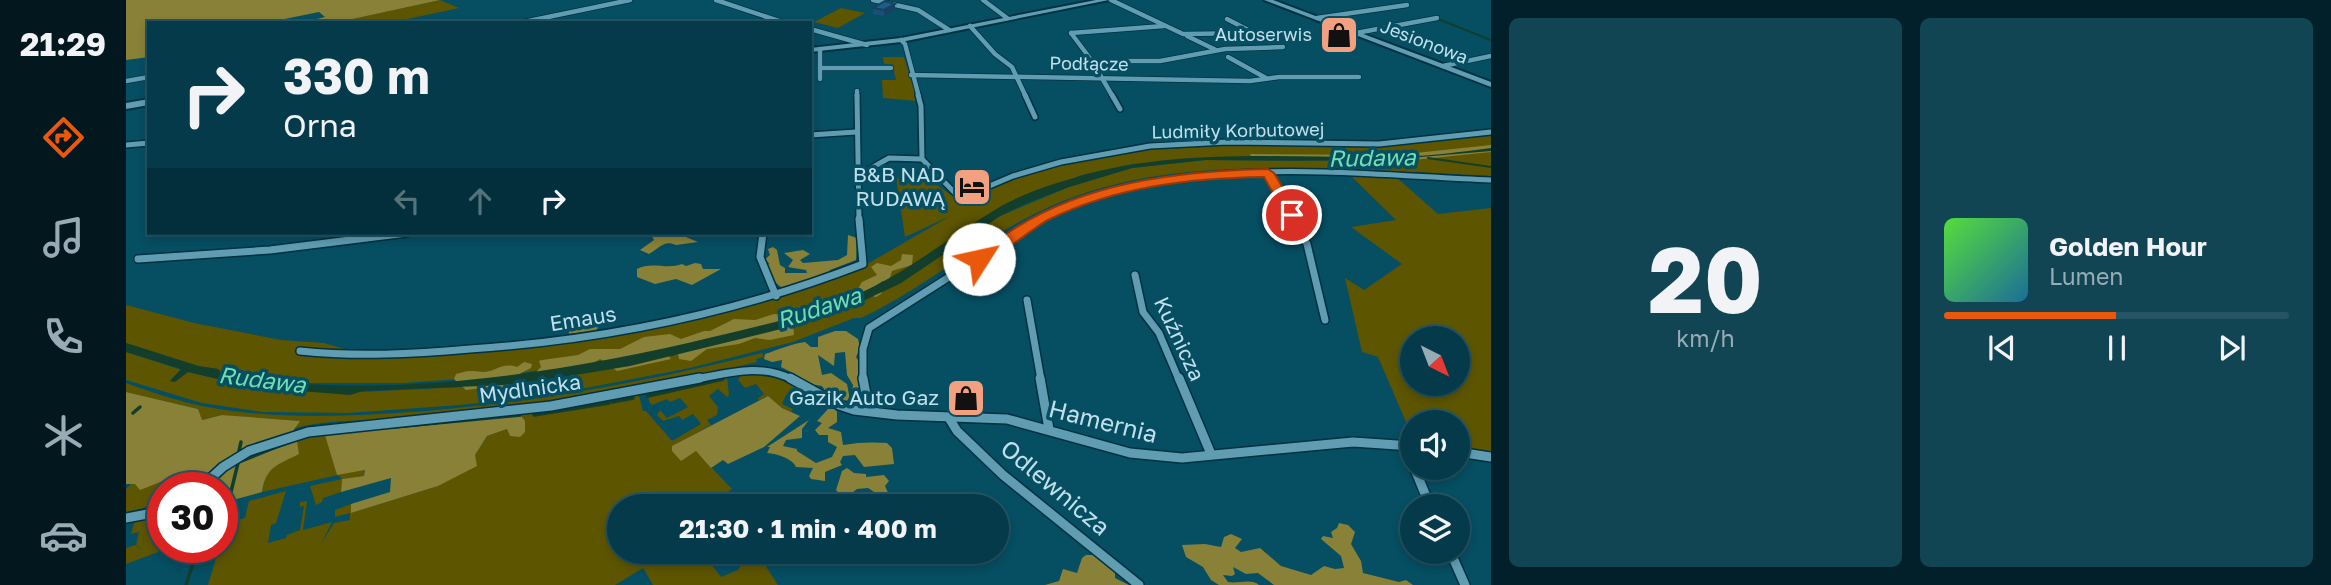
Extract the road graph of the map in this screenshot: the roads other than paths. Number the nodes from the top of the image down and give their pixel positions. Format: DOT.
graph roads {
  1 [pos="630,0"];
  2 [pos="716,0"];
  3 [pos="873,0"];
  4 [pos="983,0"];
  5 [pos="1109,0"];
  6 [pos="1267,0"];
  7 [pos="1407,5"];
  8 [pos="1006,18"];
  9 [pos="1317,18"];
  10 [pos="1437,18"];
  11 [pos="1227,19"];
  12 [pos="529,21"];
  13 [pos="779,21"];
  14 [pos="970,26"];
  15 [pos="1165,26"];
  16 [pos="812,30"];
  17 [pos="949,30"];
  18 [pos="1356,33"];
  19 [pos="1183,34"];
  20 [pos="901,40"];
  21 [pos="865,44"];
  22 [pos="1283,47"];
  23 [pos="815,50"];
  24 [pos="1216,50"];
  25 [pos="1491,56"];
  26 [pos="1228,57"];
  27 [pos="1092,61"];
  28 [pos="1443,66"];
  29 [pos="820,68"];
  30 [pos="891,68"];
  31 [pos="911,75"];
  32 [pos="147,77"];
  33 [pos="1018,77"];
  34 [pos="1359,77"];
  35 [pos="1101,78"];
  36 [pos="1267,78"];
  37 [pos="820,79"];
  38 [pos="126,81"];
  39 [pos="1491,85"];
  40 [pos="857,91"];
  41 [pos="147,102"];
  42 [pos="126,106"];
  43 [pos="1120,109"];
  44 [pos="1035,117"];
  45 [pos="856,132"];
  46 [pos="1491,132"];
  47 [pos="812,135"];
  48 [pos="147,143"];
  49 [pos="126,145"];
  50 [pos="922,159"];
  51 [pos="858,171"];
  52 [pos="1268,173"];
  53 [pos="1491,180"];
  54 [pos="391,235"];
  55 [pos="762,235"];
  56 [pos="138,259"];
  57 [pos="1135,275"];
  58 [pos="776,296"];
  59 [pos="1027,300"];
  60 [pos="1325,320"];
  61 [pos="300,351"];
  62 [pos="869,411"];
  63 [pos="949,418"];
  64 [pos="1049,429"];
  65 [pos="1400,445"];
  66 [pos="1211,454"];
  67 [pos="1470,454"];
  68 [pos="1491,457"];
  69 [pos="215,472"];
  70 [pos="147,514"];
  71 [pos="126,518"];
  72 [pos="1456,564"];
  73 [pos="1139,585"];
  74 [pos="1465,585"];
  1 -- 12 [label="street"];
  2 -- 13 [label="street"];
  3 -- 17 [label="street"];
  4 -- 8 [label="street"];
  5 -- 8 [label="street"];
  5 -- 15 [label="street"];
  6 -- 9 [label="street, Jesionowa"];
  7 -- 9 [label="street"];
  8 -- 14 [label="street"];
  9 -- 18 [label="street, Jesionowa"];
  10 -- 18 [label="street"];
  11 -- 19 [label="street"];
  14 -- 17 [label="street"];
  14 -- 33 [label="street"];
  15 -- 19 [label="street"];
  15 -- 27 [label="street"];
  16 -- 21 [label="street"];
  17 -- 20 [label="street"];
  18 -- 28 [label="street, Jesionowa"];
  19 -- 24 [label="street"];
  20 -- 21 [label="street"];
  20 -- 31 [label="street"];
  21 -- 23 [label="street"];
  22 -- 24 [label="street"];
  23 -- 29 [label="street"];
  24 -- 27 [label="street"];
  25 -- 28 [label="street"];
  26 -- 36 [label="street, Podłącze"];
  27 -- 35 [label="street"];
  28 -- 39 [label="street, Jesionowa"];
  29 -- 30 [label="street"];
  29 -- 37 [label="street"];
  31 -- 33 [label="street, Podłącze"];
  31 -- 50 [label="street"];
  32 -- 38 [label="street"];
  33 -- 35 [label="street, Podłącze"];
  33 -- 44 [label="street"];
  34 -- 36 [label="street, Podłącze"];
  35 -- 36 [label="street, Podłącze"];
  35 -- 43 [label="street"];
  40 -- 45 [label="street"];
  41 -- 42 [label="street"];
  45 -- 47 [label="street"];
  45 -- 51 [label="street"];
  46 -- 50 [label="street, Ludmiły Korbutowej"];
  48 -- 49 [label="street"];
  50 -- 51 [label="street"];
  51 -- 58 [label="street, Emaus"];
  52 -- 53 [label="street"];
  52 -- 60 [label="street"];
  52 -- 62 [label="street"];
  54 -- 56 [label="street"];
  55 -- 58 [label="street"];
  57 -- 66 [label="street, Kuźnicza"];
  58 -- 61 [label="street, Emaus"];
  59 -- 64 [label="street"];
  62 -- 63 [label="street, Hamernia"];
  62 -- 69 [label="street, Mydlnicka"];
  63 -- 64 [label="street, Hamernia"];
  63 -- 73 [label="street, Odlewnicza"];
  64 -- 66 [label="street, Hamernia"];
  65 -- 66 [label="street, Hamernia"];
  67 -- 68 [label="street"];
  70 -- 71 [label="street"];
  72 -- 74 [label="street"];
}
